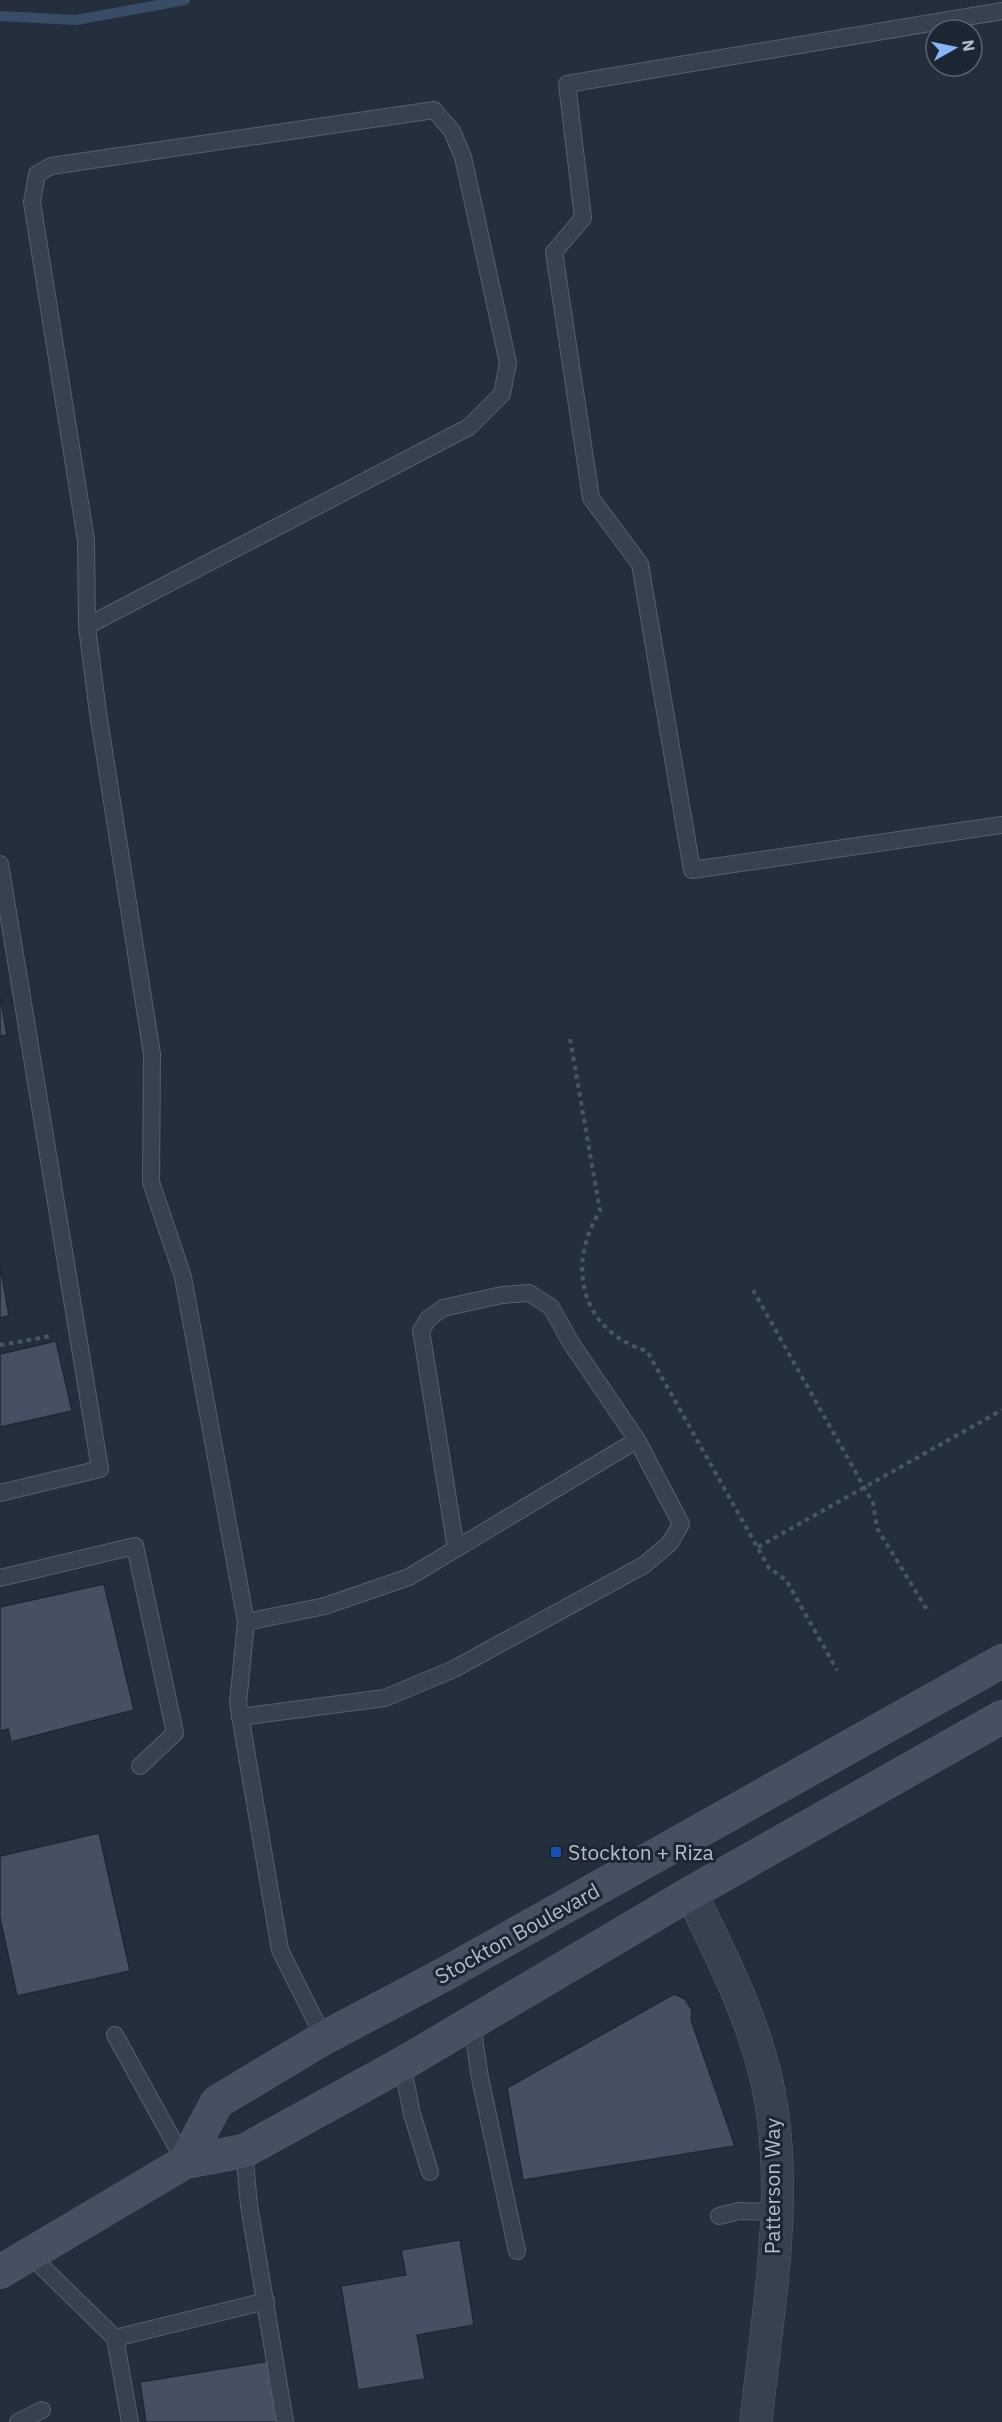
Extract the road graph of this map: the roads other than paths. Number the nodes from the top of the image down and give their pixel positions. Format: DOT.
graph roads {
  1 [pos="1002,11"];
  2 [pos="87,626"];
  3 [pos="1002,825"];
  4 [pos="0,864"];
  5 [pos="637,1440"];
  6 [pos="0,1493"];
  7 [pos="456,1549"];
  8 [pos="0,1578"];
  9 [pos="246,1622"];
  10 [pos="1002,1661"];
  11 [pos="936,1698"];
  12 [pos="240,1717"];
  13 [pos="1002,1717"];
  14 [pos="140,1766"];
  15 [pos="692,1893"];
  16 [pos="472,2024"];
  17 [pos="115,2035"];
  18 [pos="324,2038"];
  19 [pos="402,2064"];
  20 [pos="244,2151"];
  21 [pos="185,2162"];
  22 [pos="430,2172"];
  23 [pos="776,2212"];
  24 [pos="719,2216"];
  25 [pos="517,2251"];
  26 [pos="30,2255"];
  27 [pos="0,2272"];
  28 [pos="266,2301"];
  29 [pos="115,2338"];
  30 [pos="42,2410"];
  31 [pos="18,2422"];
  32 [pos="129,2422"];
  33 [pos="285,2422"];
  34 [pos="756,2422"];
  1 -- 3 [label="lane"];
  2 -- 2 [label="lane"];
  2 -- 9 [label="lane"];
  4 -- 6 [label="lane"];
  5 -- 7 [label="lane"];
  5 -- 7 [label="lane"];
  5 -- 12 [label="lane"];
  7 -- 9 [label="lane"];
  8 -- 14 [label="lane"];
  9 -- 12 [label="lane"];
  10 -- 11 [label="main road, Stockton Boulevard"];
  11 -- 15 [label="main road"];
  11 -- 18 [label="main road, Stockton Boulevard"];
  12 -- 18 [label="lane"];
  13 -- 15 [label="main road"];
  15 -- 16 [label="main road"];
  15 -- 23 [label="street, Patterson Way"];
  16 -- 19 [label="main road"];
  16 -- 25 [label="lane"];
  17 -- 21 [label="lane"];
  18 -- 21 [label="main road, Stockton Boulevard"];
  19 -- 20 [label="main road"];
  19 -- 22 [label="lane"];
  20 -- 21 [label="main road"];
  20 -- 28 [label="lane"];
  21 -- 26 [label="main road"];
  23 -- 24 [label="lane"];
  23 -- 34 [label="street, Patterson Way"];
  26 -- 27 [label="main road"];
  26 -- 29 [label="lane"];
  28 -- 29 [label="lane"];
  28 -- 33 [label="lane"];
  29 -- 32 [label="lane"];
  30 -- 31 [label="lane"];
}
